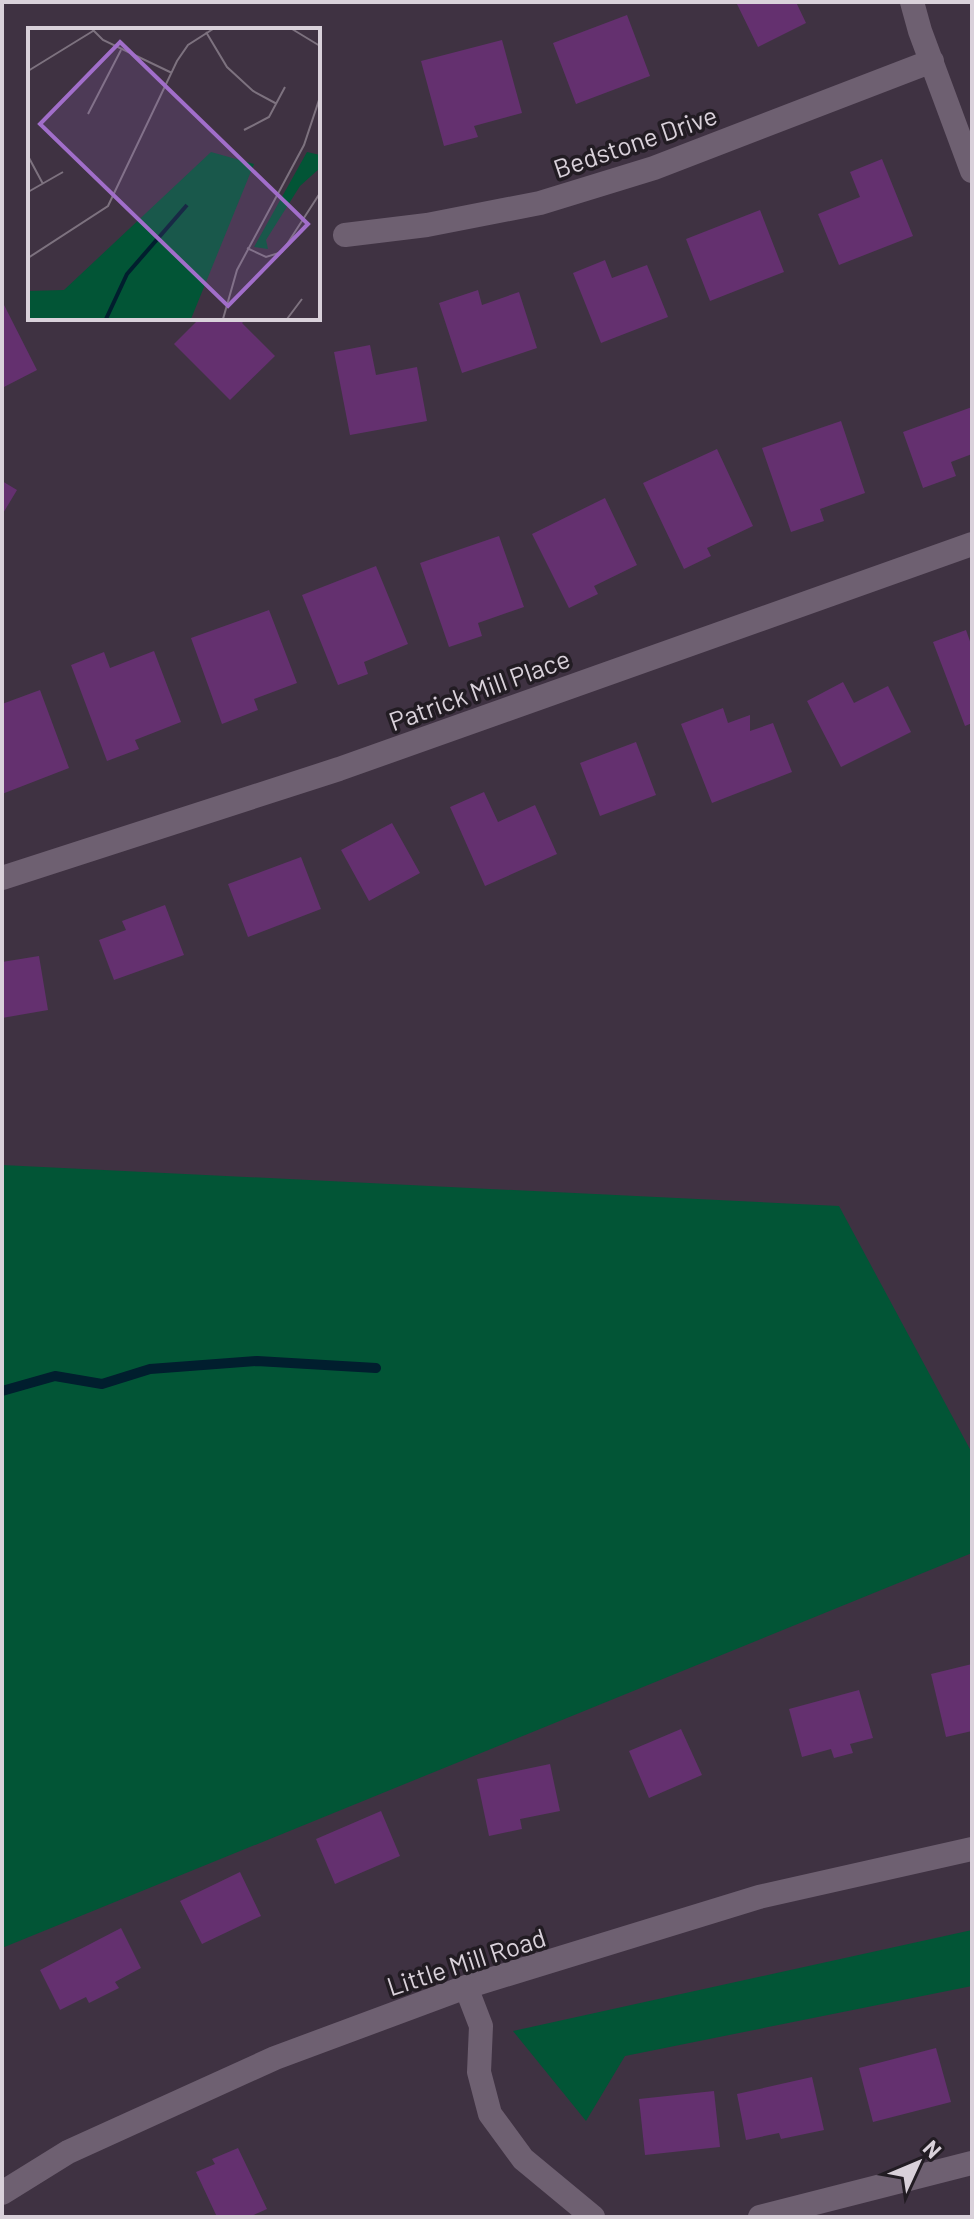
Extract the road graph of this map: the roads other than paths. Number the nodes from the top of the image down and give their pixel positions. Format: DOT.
graph roads {
  1 [pos="912,2"];
  2 [pos="932,61"];
  3 [pos="972,171"];
  4 [pos="345,235"];
  5 [pos="972,544"];
  6 [pos="2,878"];
  7 [pos="972,1849"];
  8 [pos="466,1987"];
  9 [pos="972,2163"];
  10 [pos="2,2193"];
  11 [pos="593,2217"];
  12 [pos="760,2217"];
  1 -- 2 [label="street"];
  2 -- 3 [label="street"];
  2 -- 4 [label="street, Bedstone Drive"];
  5 -- 6 [label="street, Patrick Mill Place"];
  7 -- 8 [label="street, Little Mill Road"];
  8 -- 10 [label="street, Little Mill Road"];
  8 -- 11 [label="street"];
  9 -- 12 [label="street"];
}
